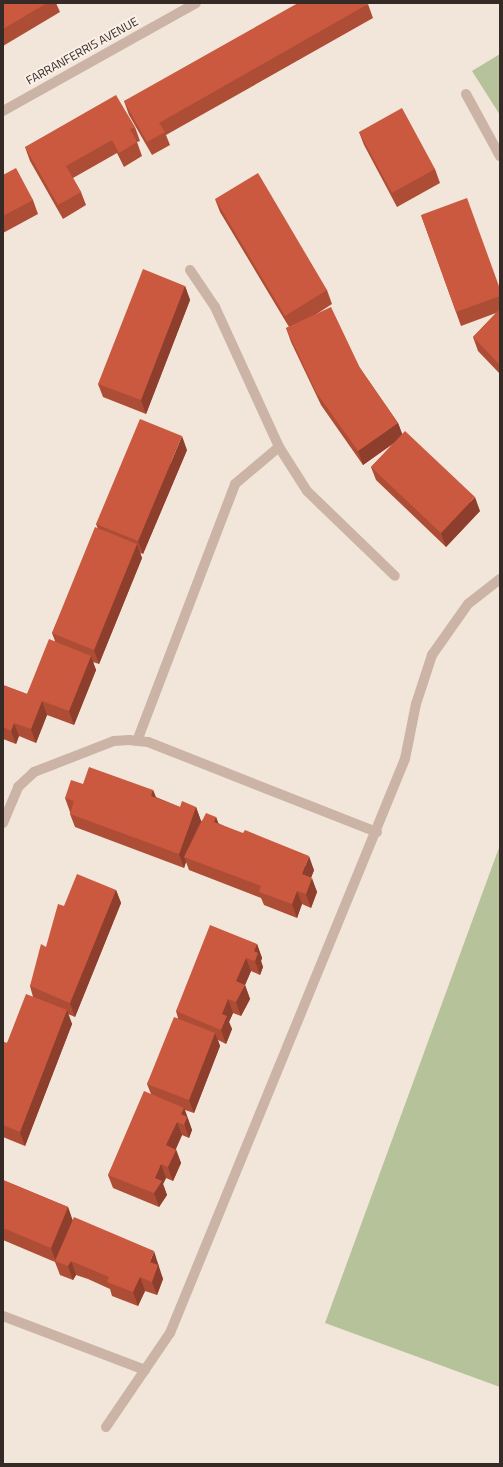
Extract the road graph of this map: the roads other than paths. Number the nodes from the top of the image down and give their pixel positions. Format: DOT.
graph roads {
  1 [pos="196,3"];
  2 [pos="466,94"];
  3 [pos="3,110"];
  4 [pos="500,156"];
  5 [pos="190,270"];
  6 [pos="279,447"];
  7 [pos="395,576"];
  8 [pos="500,579"];
  9 [pos="138,741"];
  10 [pos="3,823"];
  11 [pos="377,832"];
  12 [pos="3,1316"];
  13 [pos="145,1370"];
  14 [pos="106,1427"];
  1 -- 3 [label="street, FARRANFERRIS AVENUE"];
  2 -- 4 [label="street"];
  5 -- 6 [label="street"];
  6 -- 7 [label="street"];
  6 -- 9 [label="street"];
  8 -- 11 [label="street"];
  9 -- 10 [label="street"];
  9 -- 11 [label="street"];
  11 -- 13 [label="street"];
  12 -- 13 [label="street"];
  13 -- 14 [label="street"];
}
